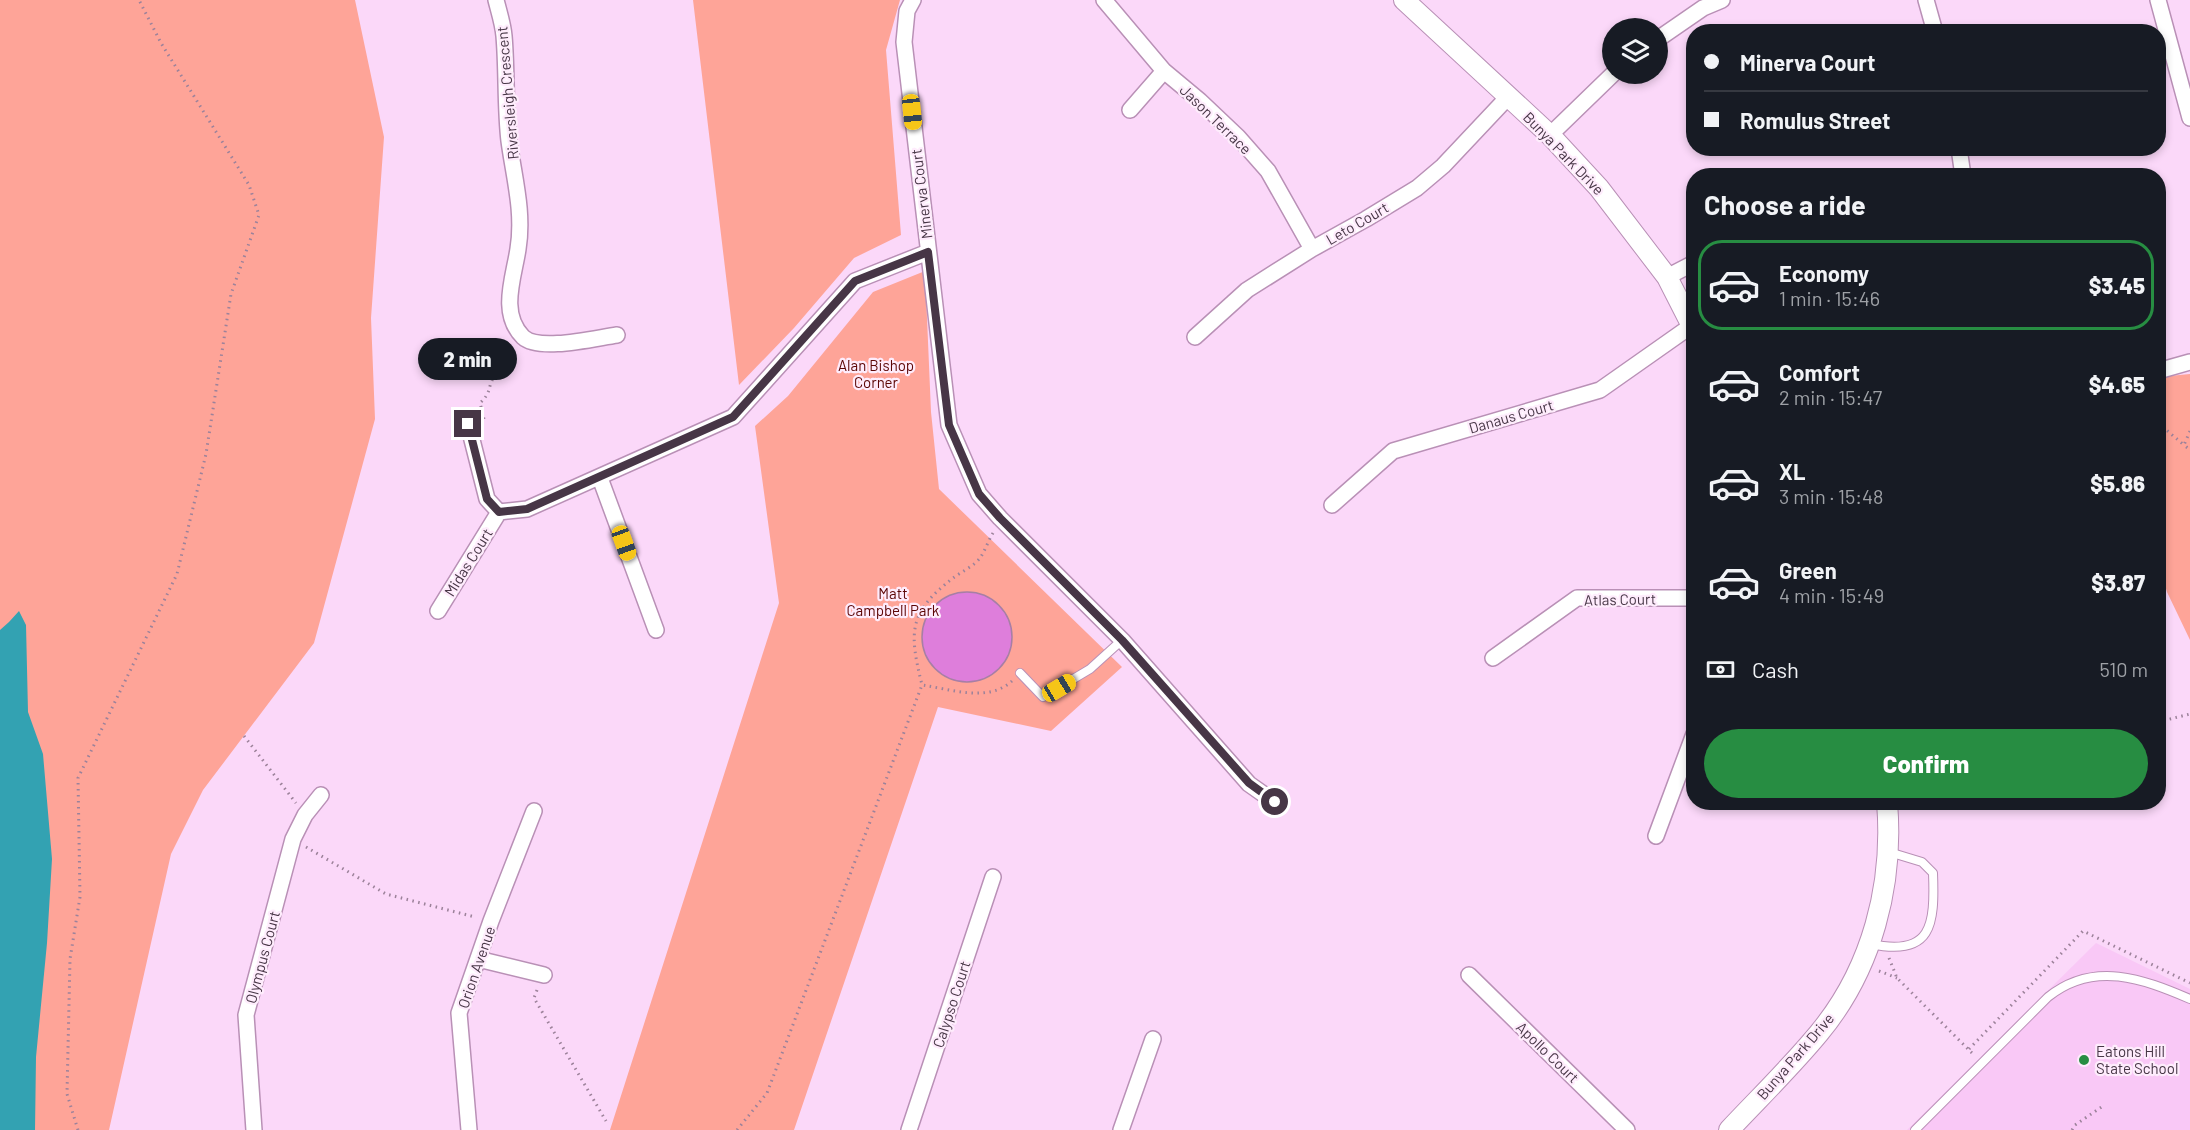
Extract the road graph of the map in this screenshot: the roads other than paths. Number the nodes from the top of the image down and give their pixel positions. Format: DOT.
graph roads {
  1 [pos="496,0"];
  2 [pos="914,0"];
  3 [pos="1104,0"];
  4 [pos="1404,0"];
  5 [pos="1722,0"];
  6 [pos="1926,0"];
  7 [pos="2158,0"];
  8 [pos="1700,4"];
  9 [pos="1933,24"];
  10 [pos="2165,24"];
  11 [pos="2166,30"];
  12 [pos="1668,31"];
  13 [pos="1164,71"];
  14 [pos="1603,84"];
  15 [pos="1508,97"];
  16 [pos="1130,110"];
  17 [pos="2190,118"];
  18 [pos="1550,135"];
  19 [pos="1312,249"];
  20 [pos="928,252"];
  21 [pos="1686,267"];
  22 [pos="1666,277"];
  23 [pos="1686,316"];
  24 [pos="1686,332"];
  25 [pos="616,335"];
  26 [pos="1195,337"];
  27 [pos="2190,362"];
  28 [pos="2166,369"];
  29 [pos="468,424"];
  30 [pos="600,478"];
  31 [pos="1332,505"];
  32 [pos="499,512"];
  33 [pos="1686,598"];
  34 [pos="438,611"];
  35 [pos="656,630"];
  36 [pos="1122,640"];
  37 [pos="1493,658"];
  38 [pos="1020,674"];
  39 [pos="1686,755"];
  40 [pos="321,795"];
  41 [pos="1275,802"];
  42 [pos="1887,810"];
  43 [pos="534,812"];
  44 [pos="1656,836"];
  45 [pos="1889,852"];
  46 [pos="993,877"];
  47 [pos="1869,944"];
  48 [pos="478,959"];
  49 [pos="544,975"];
  50 [pos="1469,975"];
  51 [pos="2190,999"];
  52 [pos="1153,1039"];
  53 [pos="254,1130"];
  54 [pos="469,1130"];
  55 [pos="909,1130"];
  56 [pos="1121,1130"];
  57 [pos="1627,1130"];
  58 [pos="1729,1130"];
  59 [pos="1915,1130"];
  1 -- 25 [label="street, Riversleigh Crescent"];
  2 -- 20 [label="street, Minerva Court"];
  3 -- 13 [label="street, Jason Terrace"];
  4 -- 15 [label="street, Bunya Park Drive"];
  5 -- 8 [label="street"];
  6 -- 9 [label="street"];
  7 -- 10 [label="street"];
  8 -- 12 [label="street"];
  11 -- 17 [label="street"];
  13 -- 16 [label="street"];
  13 -- 19 [label="street, Jason Terrace"];
  14 -- 18 [label="street"];
  15 -- 18 [label="street, Bunya Park Drive"];
  15 -- 19 [label="street, Leto Court"];
  18 -- 22 [label="street, Bunya Park Drive"];
  19 -- 26 [label="street, Leto Court"];
  20 -- 30 [label="street"];
  20 -- 36 [label="street, Minerva Court"];
  21 -- 22 [label="street"];
  22 -- 23 [label="street, Bunya Park Drive"];
  24 -- 31 [label="street, Danaus Court"];
  27 -- 28 [label="street"];
  29 -- 32 [label="street"];
  30 -- 32 [label="street"];
  30 -- 35 [label="street"];
  32 -- 34 [label="street, Midas Court"];
  33 -- 37 [label="street, Atlas Court"];
  36 -- 38 [label="lane"];
  36 -- 41 [label="street, Minerva Court"];
  39 -- 44 [label="street"];
  40 -- 53 [label="street, Olympus Court"];
  42 -- 45 [label="street, Bunya Park Drive"];
  43 -- 48 [label="street, Orion Avenue"];
  45 -- 47 [label="street, Bunya Park Drive"];
  45 -- 47 [label="lane"];
  46 -- 55 [label="street, Calypso Court"];
  47 -- 58 [label="street, Bunya Park Drive"];
  48 -- 49 [label="street"];
  48 -- 54 [label="street, Orion Avenue"];
  50 -- 57 [label="street, Apollo Court"];
  51 -- 59 [label="lane"];
  52 -- 56 [label="street"];
}
